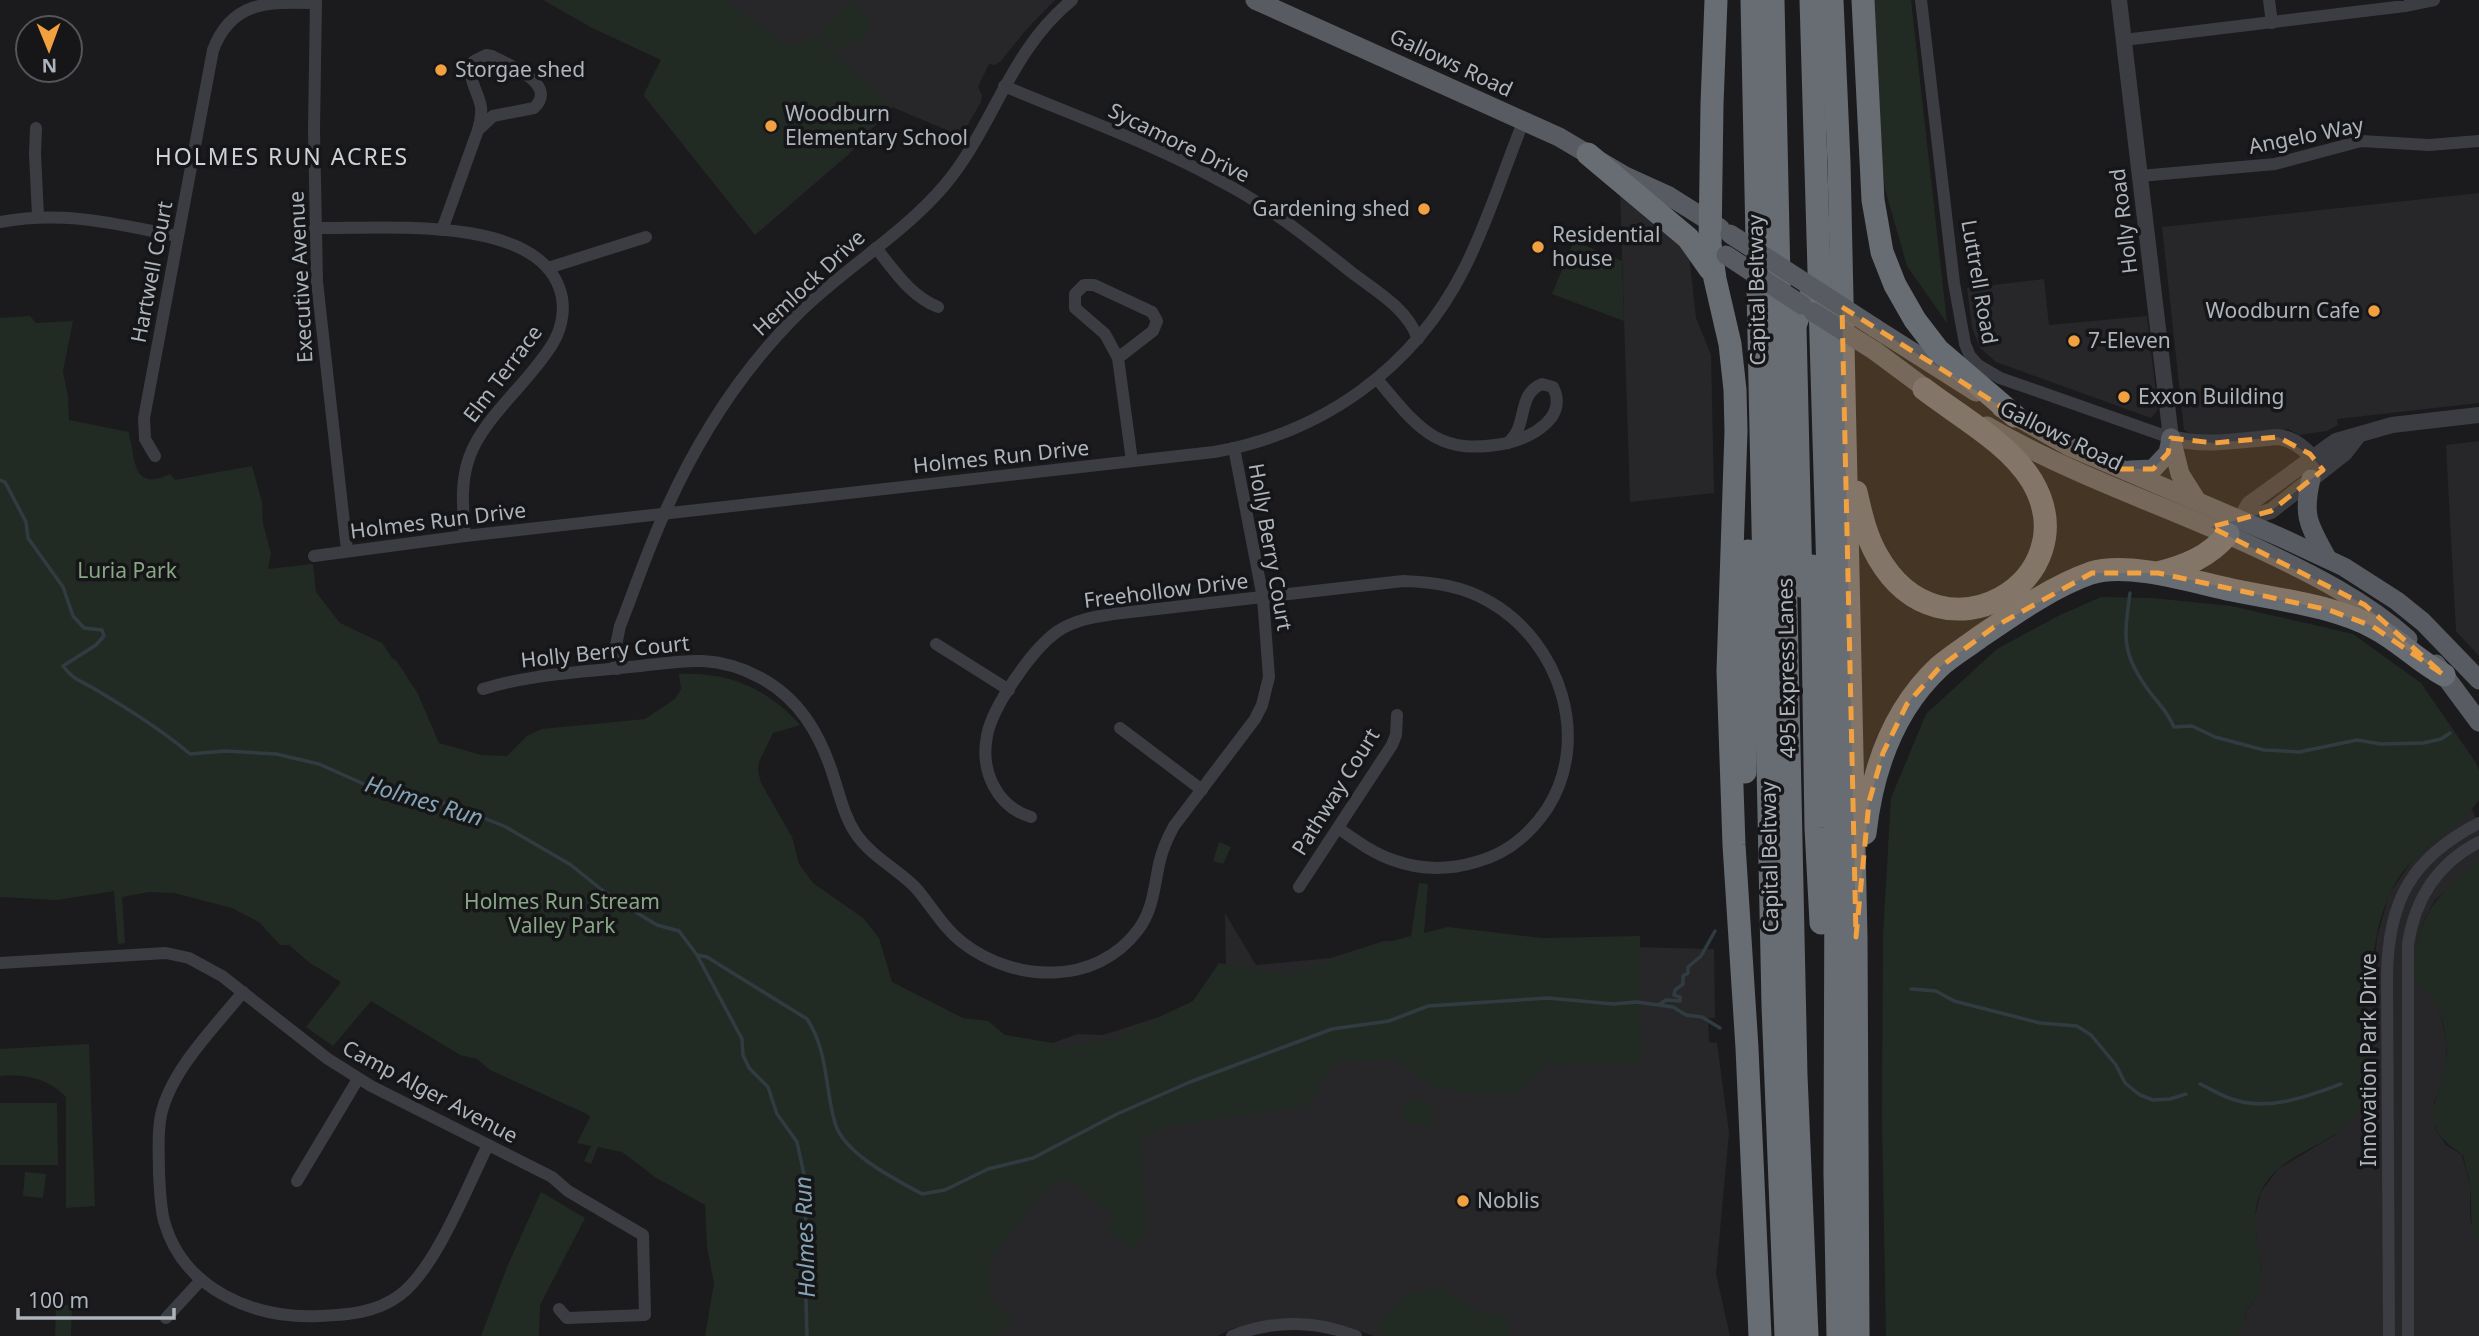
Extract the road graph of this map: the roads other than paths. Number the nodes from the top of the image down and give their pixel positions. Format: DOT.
graph roads {
  1 [pos="1072,0"];
  2 [pos="1255,0"];
  3 [pos="1716,0"];
  4 [pos="1752,0"];
  5 [pos="1773,0"];
  6 [pos="1811,0"];
  7 [pos="1832,0"];
  8 [pos="1863,0"];
  9 [pos="1921,0"];
  10 [pos="2119,0"];
  11 [pos="2269,0"];
  12 [pos="2426,1"];
  13 [pos="316,2"];
  14 [pos="2272,23"];
  15 [pos="2124,40"];
  16 [pos="1753,47"];
  17 [pos="1004,86"];
  18 [pos="1524,121"];
  19 [pos="37,128"];
  20 [pos="478,130"];
  21 [pos="2479,141"];
  22 [pos="1588,154"];
  23 [pos="2140,176"];
  24 [pos="38,216"];
  25 [pos="0,222"];
  26 [pos="315,228"];
  27 [pos="442,230"];
  28 [pos="178,236"];
  29 [pos="646,237"];
  30 [pos="1719,239"];
  31 [pos="876,248"];
  32 [pos="548,268"];
  33 [pos="1715,279"];
  34 [pos="938,307"];
  35 [pos="1807,314"];
  36 [pos="1418,338"];
  37 [pos="1118,358"];
  38 [pos="1377,379"];
  39 [pos="1924,389"];
  40 [pos="2479,415"];
  41 [pos="2015,416"];
  42 [pos="2171,438"];
  43 [pos="1508,443"];
  44 [pos="1846,447"];
  45 [pos="1234,448"];
  46 [pos="155,456"];
  47 [pos="1132,461"];
  48 [pos="2121,469"];
  49 [pos="2316,469"];
  50 [pos="2197,500"];
  51 [pos="664,514"];
  52 [pos="2234,527"];
  53 [pos="465,537"];
  54 [pos="347,550"];
  55 [pos="314,556"];
  56 [pos="2327,558"];
  57 [pos="2158,573"];
  58 [pos="1263,598"];
  59 [pos="936,644"];
  60 [pos="617,669"];
  61 [pos="2444,675"];
  62 [pos="2479,680"];
  63 [pos="483,689"];
  64 [pos="1009,690"];
  65 [pos="1397,715"];
  66 [pos="2479,722"];
  67 [pos="1119,727"];
  68 [pos="1202,790"];
  69 [pos="1031,817"];
  70 [pos="2479,823"];
  71 [pos="1338,828"];
  72 [pos="2479,842"];
  73 [pos="1299,887"];
  74 [pos="1856,937"];
  75 [pos="0,963"];
  76 [pos="1742,985"];
  77 [pos="243,992"];
  78 [pos="1796,1075"];
  79 [pos="358,1079"];
  80 [pos="488,1145"];
  81 [pos="1835,1173"];
  82 [pos="297,1181"];
  83 [pos="201,1280"];
  84 [pos="559,1309"];
  85 [pos="166,1318"];
  86 [pos="1232,1336"];
  87 [pos="1356,1336"];
  88 [pos="1760,1336"];
  89 [pos="1786,1336"];
  90 [pos="1807,1336"];
  91 [pos="1838,1336"];
  92 [pos="1858,1336"];
  93 [pos="2389,1336"];
  94 [pos="2408,1336"];
  1 -- 17 [label="street, Hemlock Drive"];
  2 -- 18 [label="main road, Gallows Road"];
  3 -- 30 [label="highway"];
  4 -- 16 [label="highway, Capital Beltway"];
  5 -- 78 [label="highway, 495 Express Lanes"];
  6 -- 81 [label="highway, 495 Express Lanes"];
  7 -- 44 [label="highway"];
  8 -- 41 [label="highway"];
  9 -- 42 [label="street, Luttrell Road"];
  10 -- 15 [label="street, Holly Road"];
  11 -- 14 [label="street"];
  12 -- 14 [label="street"];
  13 -- 26 [label="street, Executive Avenue"];
  13 -- 28 [label="street, Hartwell Court"];
  14 -- 15 [label="street"];
  15 -- 23 [label="street, Holly Road"];
  16 -- 76 [label="highway"];
  16 -- 89 [label="highway, Capital Beltway"];
  17 -- 31 [label="street, Hemlock Drive"];
  17 -- 36 [label="street, Sycamore Drive"];
  18 -- 22 [label="main road, Gallows Road"];
  18 -- 36 [label="street, Holmes Run Drive"];
  19 -- 24 [label="street"];
  20 -- 20 [label="street"];
  20 -- 27 [label="street"];
  21 -- 23 [label="street, Angelo Way"];
  22 -- 30 [label="main road, Gallows Road"];
  22 -- 33 [label="highway"];
  23 -- 42 [label="street, Holly Road"];
  24 -- 25 [label="street"];
  24 -- 28 [label="street"];
  26 -- 27 [label="street, Elm Terrace"];
  26 -- 54 [label="street, Executive Avenue"];
  27 -- 32 [label="street, Elm Terrace"];
  28 -- 46 [label="street, Hartwell Court"];
  29 -- 32 [label="street"];
  30 -- 33 [label="highway"];
  30 -- 35 [label="main road, Gallows Road, bridge"];
  31 -- 34 [label="street"];
  31 -- 51 [label="street, Hemlock Drive"];
  32 -- 53 [label="street, Elm Terrace"];
  33 -- 76 [label="highway"];
  35 -- 39 [label="main road, Gallows Road, bridge"];
  35 -- 41 [label="main road, Gallows Road, bridge"];
  35 -- 78 [label="highway"];
  35 -- 81 [label="highway"];
  36 -- 38 [label="street, Holmes Run Drive"];
  37 -- 37 [label="street"];
  37 -- 47 [label="street"];
  38 -- 43 [label="street"];
  38 -- 45 [label="street, Holmes Run Drive"];
  39 -- 44 [label="highway"];
  39 -- 52 [label="main road, Gallows Road"];
  40 -- 49 [label="street"];
  41 -- 48 [label="main road, Gallows Road"];
  42 -- 48 [label="main road"];
  42 -- 49 [label="street, Luttrell Road"];
  42 -- 50 [label="main road"];
  43 -- 43 [label="street"];
  44 -- 74 [label="highway"];
  45 -- 47 [label="street, Holmes Run Drive"];
  45 -- 58 [label="street, Holly Berry Court"];
  47 -- 51 [label="street, Holmes Run Drive"];
  48 -- 50 [label="main road, Gallows Road"];
  49 -- 52 [label="street"];
  49 -- 56 [label="main road"];
  50 -- 52 [label="main road, Gallows Road"];
  51 -- 53 [label="street, Holmes Run Drive"];
  51 -- 60 [label="street, Hemlock Drive"];
  52 -- 56 [label="main road, Gallows Road"];
  52 -- 57 [label="highway"];
  52 -- 61 [label="main road, Gallows Road"];
  53 -- 54 [label="street, Holmes Run Drive"];
  54 -- 55 [label="street, Holmes Run Drive"];
  56 -- 62 [label="main road, Gallows Road"];
  57 -- 61 [label="highway"];
  57 -- 74 [label="highway"];
  58 -- 64 [label="street, Freehollow Drive"];
  58 -- 68 [label="street, Holly Berry Court"];
  58 -- 71 [label="street, Freehollow Drive"];
  59 -- 64 [label="street"];
  60 -- 63 [label="street, Holly Berry Court"];
  60 -- 68 [label="street, Holly Berry Court"];
  61 -- 66 [label="main road, Gallows Road"];
  64 -- 69 [label="street, Freehollow Drive"];
  65 -- 71 [label="street, Pathway Court"];
  67 -- 68 [label="street"];
  70 -- 93 [label="street, Innovation Park Drive"];
  71 -- 73 [label="street, Pathway Court"];
  72 -- 94 [label="street, Innovation Park Drive"];
  74 -- 92 [label="highway"];
  75 -- 77 [label="street, Camp Alger Avenue"];
  76 -- 88 [label="highway"];
  77 -- 79 [label="street, Camp Alger Avenue"];
  77 -- 83 [label="street"];
  78 -- 90 [label="highway, 495 Express Lanes"];
  79 -- 80 [label="street, Camp Alger Avenue"];
  79 -- 82 [label="street"];
  80 -- 83 [label="street"];
  80 -- 84 [label="street, Camp Alger Avenue"];
  81 -- 91 [label="highway, 495 Express Lanes"];
  83 -- 85 [label="street"];
  86 -- 87 [label="street"];
}
